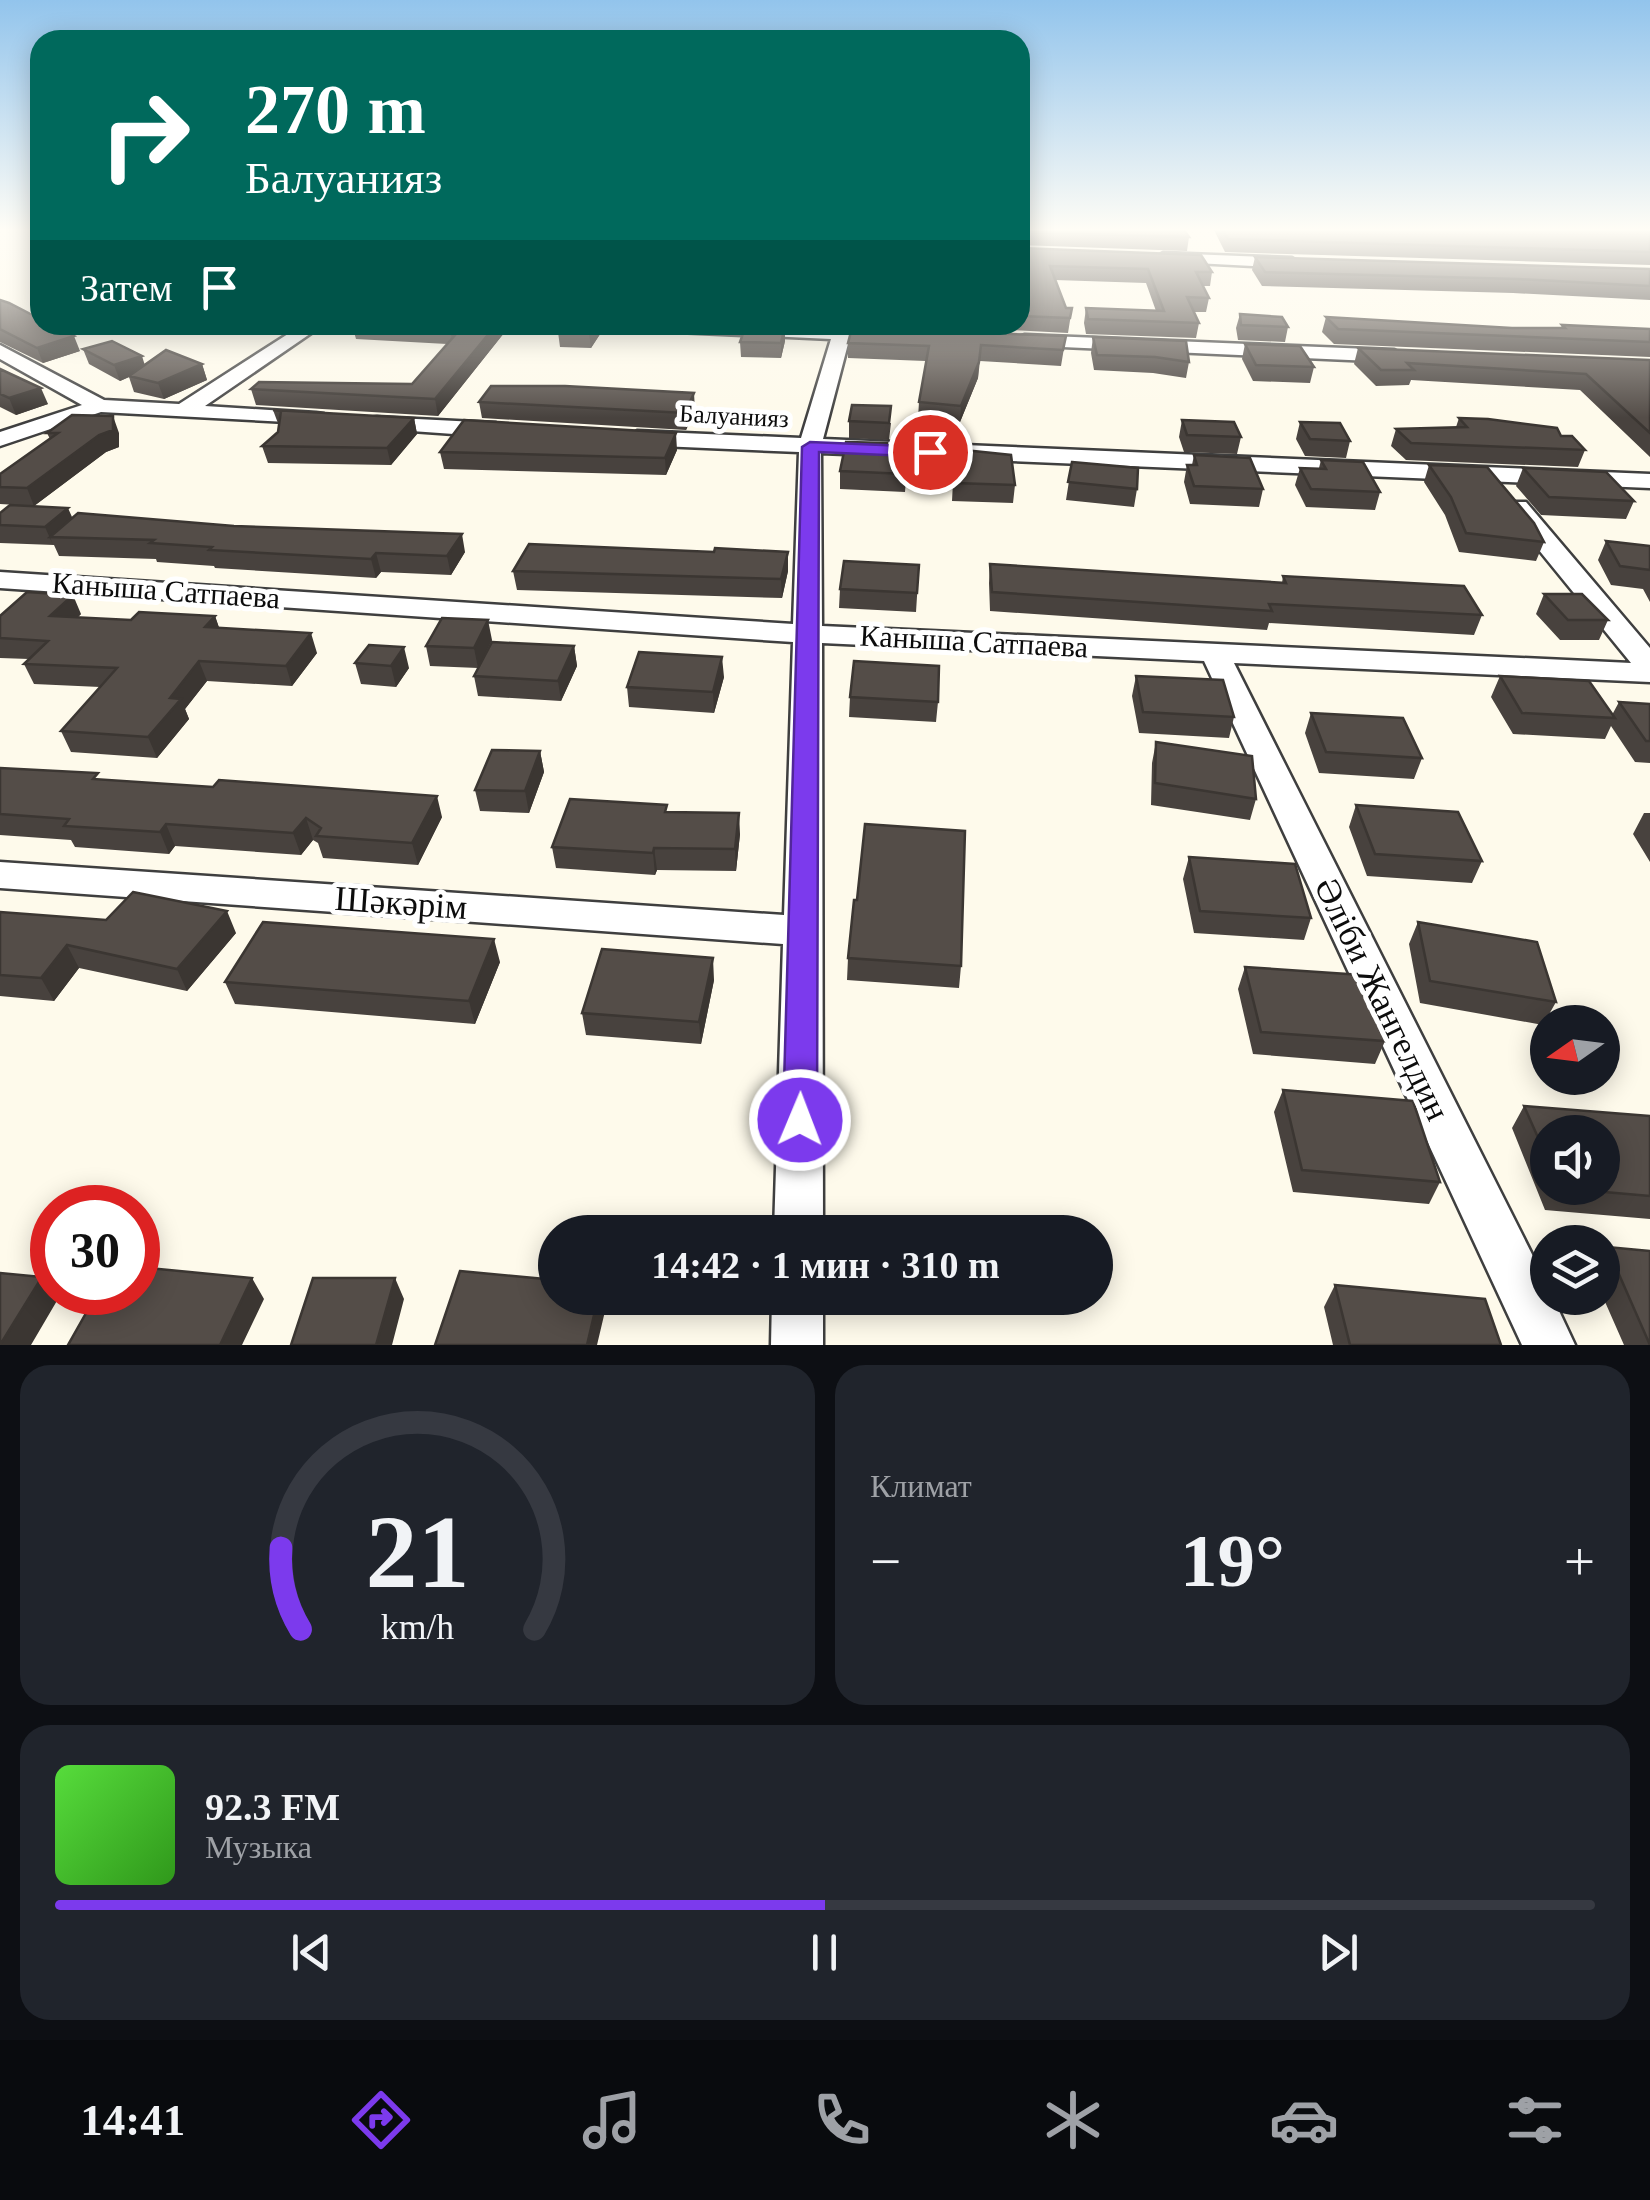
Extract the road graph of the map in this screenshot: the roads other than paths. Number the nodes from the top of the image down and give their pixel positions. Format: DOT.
graph roads {
  1 [pos="299,335"];
  2 [pos="841,335"];
  3 [pos="901,335"];
  4 [pos="911,336"];
  5 [pos="1011,340"];
  6 [pos="0,352"];
  7 [pos="1410,356"];
  8 [pos="100,406"];
  9 [pos="183,411"];
  10 [pos="520,432"];
  11 [pos="618,437"];
  12 [pos="0,439"];
  13 [pos="810,447"];
  14 [pos="1489,474"];
  15 [pos="1650,481"];
  16 [pos="0,580"];
  17 [pos="808,634"];
  18 [pos="1215,653"];
  19 [pos="1650,670"];
  20 [pos="0,875"];
  21 [pos="803,932"];
  22 [pos="799,1215"];
  23 [pos="798,1315"];
  24 [pos="797,1345"];
  25 [pos="1549,1345"];
  1 -- 9 [label="street"];
  2 -- 13 [label="street"];
  3 -- 4 [label="street"];
  5 -- 7 [label="street"];
  6 -- 8 [label="street"];
  8 -- 9 [label="street"];
  8 -- 12 [label="street"];
  9 -- 10 [label="street"];
  11 -- 13 [label="street, Балуанияз"];
  13 -- 14 [label="street, Балуанияз"];
  13 -- 17 [label="street"];
  14 -- 15 [label="street, Балуанияз"];
  14 -- 19 [label="street"];
  16 -- 17 [label="street, Каныша Сатпаева"];
  17 -- 18 [label="street, Каныша Сатпаева"];
  17 -- 21 [label="street"];
  18 -- 19 [label="street, Каныша Сатпаева"];
  18 -- 25 [label="street, Әліби Жангелдин"];
  20 -- 21 [label="street, Шәкәрім"];
  21 -- 22 [label="street"];
  23 -- 24 [label="street"];
}
